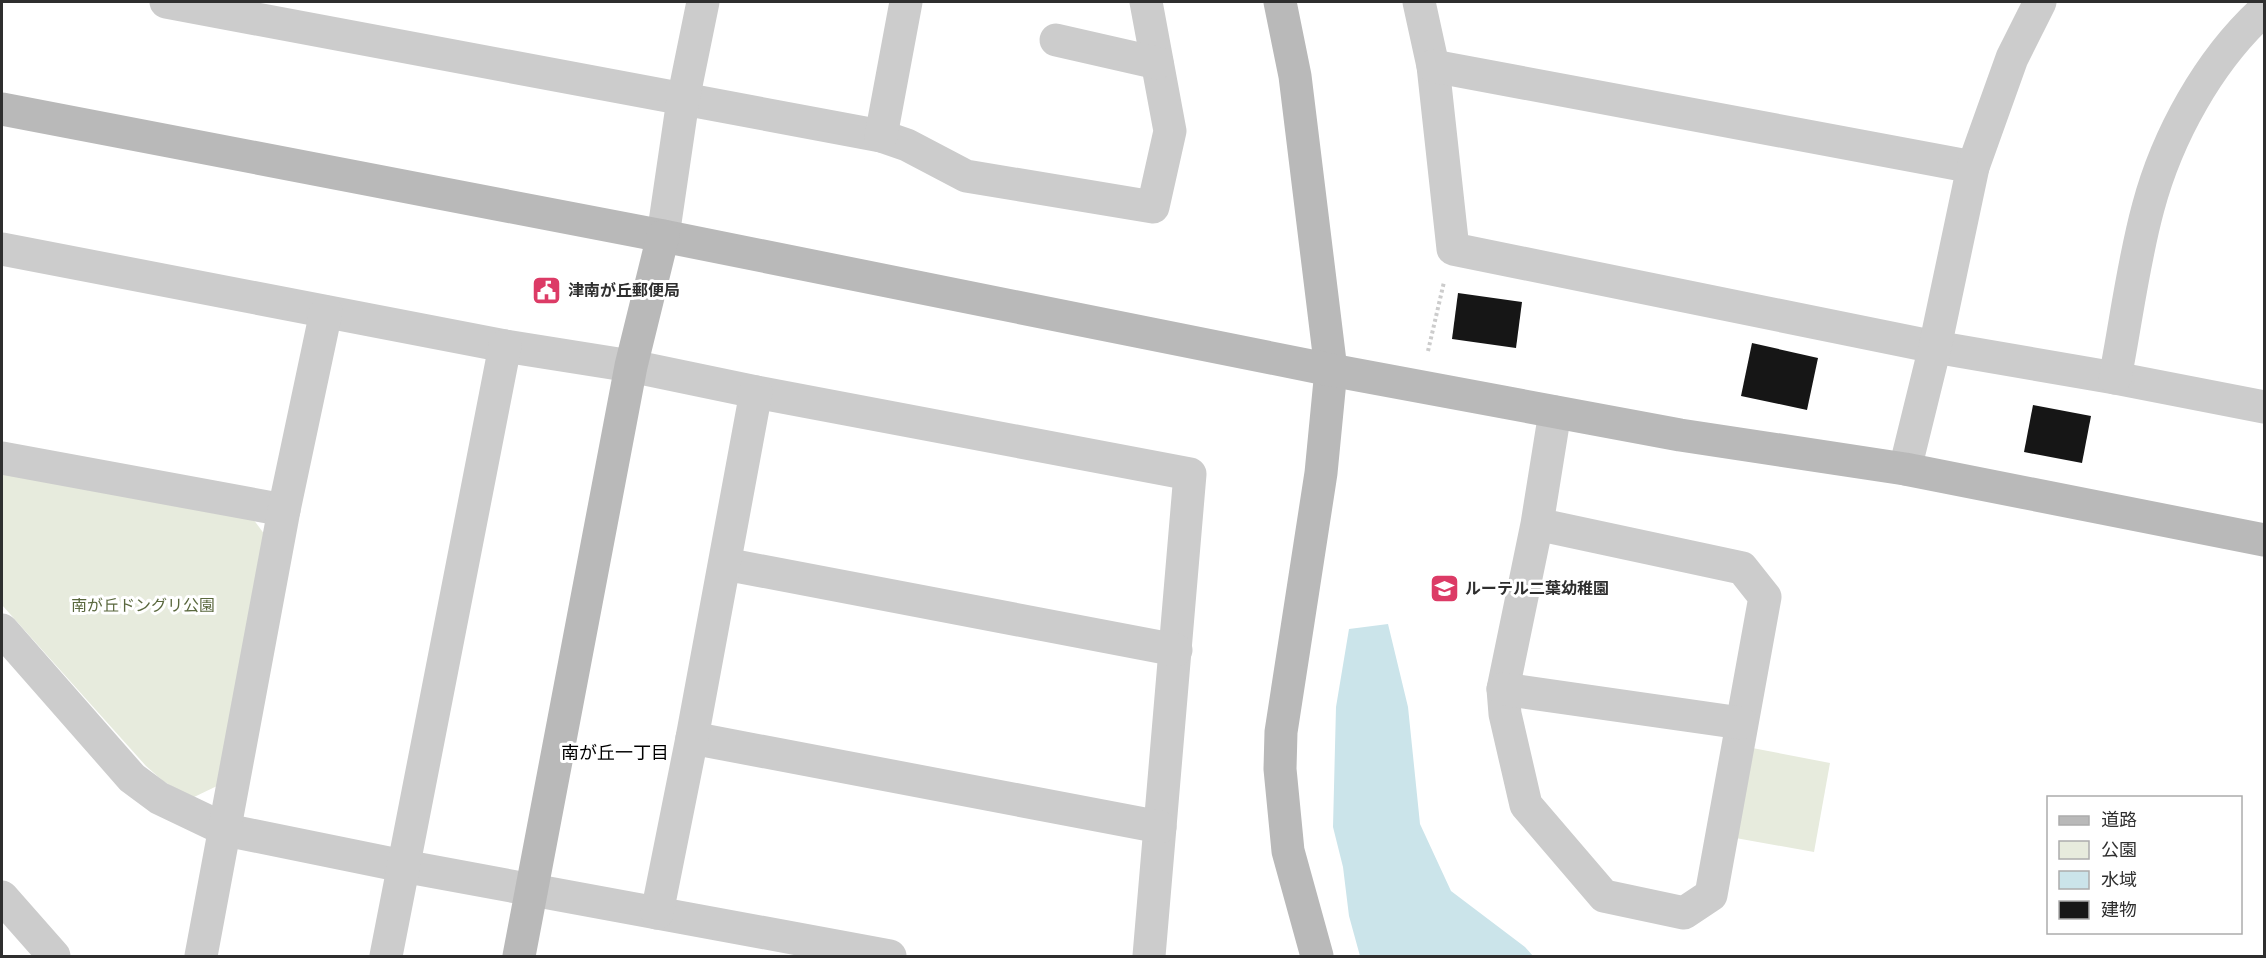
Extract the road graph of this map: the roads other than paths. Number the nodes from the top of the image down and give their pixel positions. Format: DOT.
graph roads {
  1 [pos="166,2"];
  2 [pos="703,2"];
  3 [pos="906,2"];
  4 [pos="1146,2"];
  5 [pos="1280,2"];
  6 [pos="1419,2"];
  7 [pos="2040,2"];
  8 [pos="2265,10"];
  9 [pos="1056,40"];
  10 [pos="1157,63"];
  11 [pos="1433,66"];
  12 [pos="683,100"];
  13 [pos="2,109"];
  14 [pos="881,136"];
  15 [pos="1973,167"];
  16 [pos="663,236"];
  17 [pos="2,249"];
  18 [pos="326,312"];
  19 [pos="505,346"];
  20 [pos="1935,347"];
  21 [pos="631,366"];
  22 [pos="1330,370"];
  23 [pos="2115,378"];
  24 [pos="756,392"];
  25 [pos="2265,407"];
  26 [pos="1555,412"];
  27 [pos="2,458"];
  28 [pos="1905,469"];
  29 [pos="284,510"];
  30 [pos="1537,524"];
  31 [pos="2265,540"];
  32 [pos="725,564"];
  33 [pos="2,630"];
  34 [pos="1176,650"];
  35 [pos="1503,689"];
  36 [pos="1741,723"];
  37 [pos="692,738"];
  38 [pos="1160,827"];
  39 [pos="226,830"];
  40 [pos="403,866"];
  41 [pos="531,888"];
  42 [pos="2,897"];
  43 [pos="657,913"];
  44 [pos="830,951"];
  45 [pos="54,957"];
  46 [pos="201,957"];
  47 [pos="386,957"];
  48 [pos="519,957"];
  49 [pos="890,957"];
  50 [pos="1149,957"];
  51 [pos="1317,957"];
  1 -- 12 [label="street"];
  2 -- 12 [label="street"];
  3 -- 14 [label="street"];
  4 -- 10 [label="street"];
  5 -- 22 [label="street"];
  6 -- 11 [label="street"];
  7 -- 15 [label="street"];
  8 -- 23 [label="street"];
  9 -- 10 [label="street"];
  10 -- 14 [label="street"];
  11 -- 15 [label="street"];
  11 -- 20 [label="street"];
  12 -- 14 [label="street"];
  12 -- 16 [label="street"];
  13 -- 16 [label="street"];
  15 -- 20 [label="street"];
  16 -- 21 [label="street"];
  16 -- 22 [label="street"];
  17 -- 18 [label="street"];
  18 -- 19 [label="street"];
  18 -- 29 [label="street"];
  19 -- 21 [label="street"];
  19 -- 40 [label="street"];
  20 -- 23 [label="street"];
  20 -- 28 [label="street"];
  21 -- 24 [label="street"];
  21 -- 41 [label="street"];
  22 -- 26 [label="street"];
  22 -- 51 [label="street"];
  23 -- 25 [label="street"];
  24 -- 32 [label="street"];
  24 -- 34 [label="street"];
  26 -- 28 [label="street"];
  26 -- 30 [label="street"];
  27 -- 29 [label="street"];
  28 -- 31 [label="street"];
  29 -- 39 [label="street"];
  30 -- 35 [label="street"];
  30 -- 36 [label="street"];
  32 -- 34 [label="street"];
  32 -- 37 [label="street"];
  33 -- 39 [label="street"];
  34 -- 38 [label="street"];
  35 -- 36 [label="street"];
  35 -- 36 [label="street"];
  37 -- 38 [label="street"];
  37 -- 43 [label="street"];
  38 -- 50 [label="street"];
  39 -- 40 [label="street"];
  39 -- 46 [label="street"];
  40 -- 41 [label="street"];
  40 -- 47 [label="street"];
  41 -- 43 [label="street"];
  41 -- 48 [label="street"];
  42 -- 45 [label="street"];
  43 -- 44 [label="street"];
  44 -- 49 [label="street"];
}
